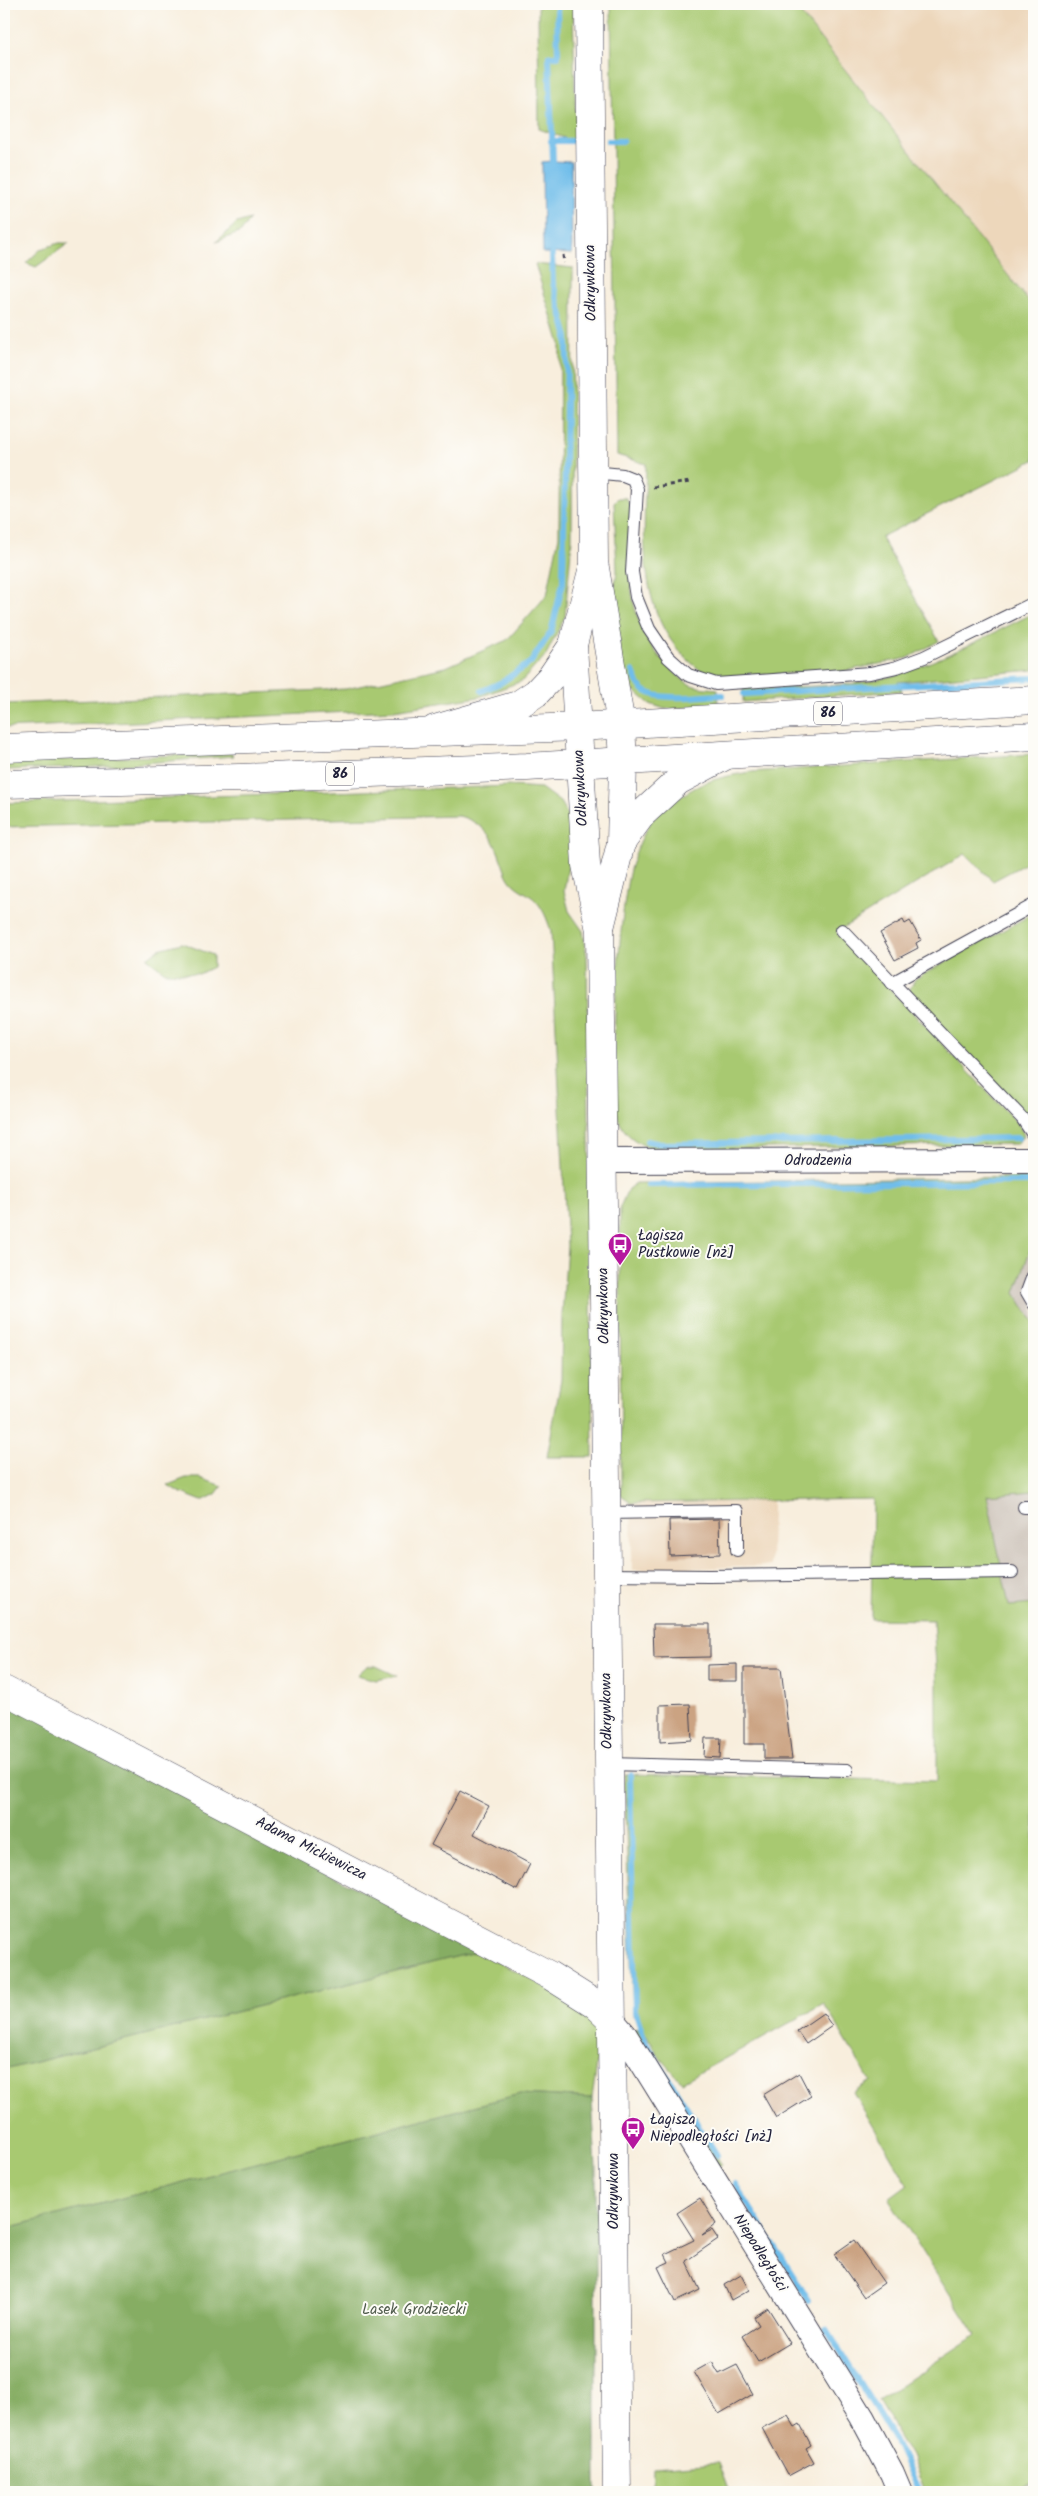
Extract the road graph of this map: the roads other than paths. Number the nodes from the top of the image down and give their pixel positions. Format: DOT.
graph roads {
  1 [pos="589,4"];
  2 [pos="593,472"];
  3 [pos="594,562"];
  4 [pos="1034,603"];
  5 [pos="573,644"];
  6 [pos="1034,700"];
  7 [pos="621,725"];
  8 [pos="578,727"];
  9 [pos="422,733"];
  10 [pos="1034,736"];
  11 [pos="4,748"];
  12 [pos="725,756"];
  13 [pos="623,762"];
  14 [pos="580,764"];
  15 [pos="4,784"];
  16 [pos="622,843"];
  17 [pos="1034,905"];
  18 [pos="600,930"];
  19 [pos="842,930"];
  20 [pos="892,983"];
  21 [pos="1034,1136"];
  22 [pos="1034,1160"];
  23 [pos="602,1161"];
  24 [pos="1034,1273"];
  25 [pos="1034,1304"];
  26 [pos="606,1513"];
  27 [pos="737,1550"];
  28 [pos="1012,1572"];
  29 [pos="606,1575"];
  30 [pos="4,1690"];
  31 [pos="608,1764"];
  32 [pos="847,1770"];
  33 [pos="611,2019"];
  34 [pos="617,2492"];
  35 [pos="900,2492"];
  1 -- 2 [label="main road, Odkrywkowa"];
  2 -- 3 [label="main road, Odkrywkowa"];
  2 -- 4 [label="lane"];
  3 -- 5 [label="main road, Odkrywkowa"];
  3 -- 7 [label="main road, Odkrywkowa"];
  5 -- 8 [label="main road, Odkrywkowa"];
  5 -- 9 [label="main road, Odkrywkowa"];
  6 -- 7 [label="main road, 86"];
  7 -- 8 [label="main road, 86"];
  7 -- 13 [label="main road, Odkrywkowa"];
  8 -- 9 [label="main road, 86"];
  8 -- 14 [label="main road, Odkrywkowa"];
  9 -- 11 [label="main road, 86"];
  10 -- 12 [label="main road, 86"];
  12 -- 13 [label="main road, 86"];
  12 -- 16 [label="main road, Odkrywkowa"];
  13 -- 14 [label="main road, 86"];
  13 -- 16 [label="main road, Odkrywkowa"];
  14 -- 15 [label="main road, 86"];
  14 -- 18 [label="main road, Odkrywkowa"];
  16 -- 18 [label="main road, Odkrywkowa"];
  17 -- 20 [label="lane"];
  18 -- 23 [label="main road, Odkrywkowa"];
  19 -- 20 [label="lane"];
  20 -- 21 [label="lane"];
  22 -- 23 [label="street, Odrodzenia"];
  23 -- 26 [label="main road, Odkrywkowa"];
  24 -- 25 [label="lane"];
  26 -- 27 [label="lane"];
  26 -- 29 [label="main road, Odkrywkowa"];
  28 -- 29 [label="lane"];
  29 -- 31 [label="main road, Odkrywkowa"];
  30 -- 33 [label="main road, Adama Mickiewicza"];
  31 -- 32 [label="lane"];
  31 -- 33 [label="main road, Odkrywkowa"];
  33 -- 34 [label="main road, Odkrywkowa"];
  33 -- 35 [label="street, Niepodległości"];
}
